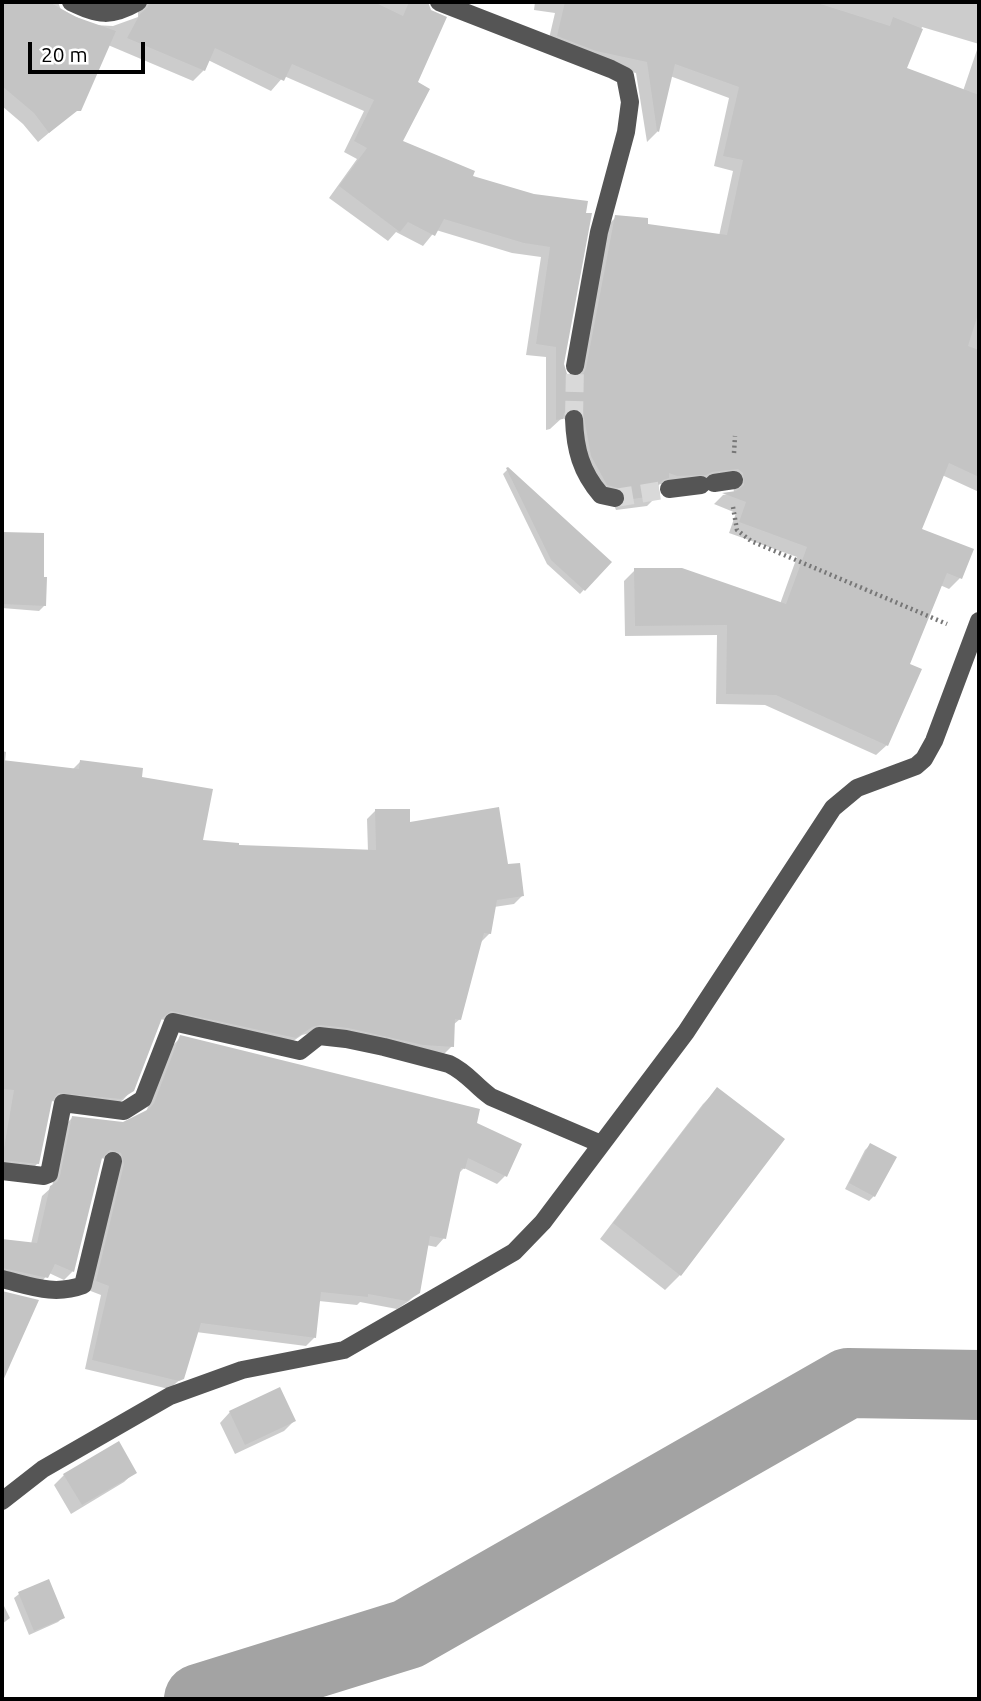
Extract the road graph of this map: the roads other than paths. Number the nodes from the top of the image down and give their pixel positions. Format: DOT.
graph roads {
  1 [pos="71,2"];
  2 [pos="138,2"];
  3 [pos="439,2"];
  4 [pos="575,366"];
  5 [pos="574,419"];
  6 [pos="734,480"];
  7 [pos="668,489"];
  8 [pos="615,498"];
  9 [pos="976,628"];
  10 [pos="601,1144"];
  11 [pos="113,1161"];
  12 [pos="2,1171"];
  13 [pos="2,1279"];
  14 [pos="2,1501"];
  1 -- 2 [label="street"];
  3 -- 4 [label="street"];
  5 -- 8 [label="street"];
  6 -- 7 [label="street"];
  9 -- 10 [label="street"];
  10 -- 12 [label="street"];
  10 -- 14 [label="street"];
  11 -- 13 [label="street"];
}
